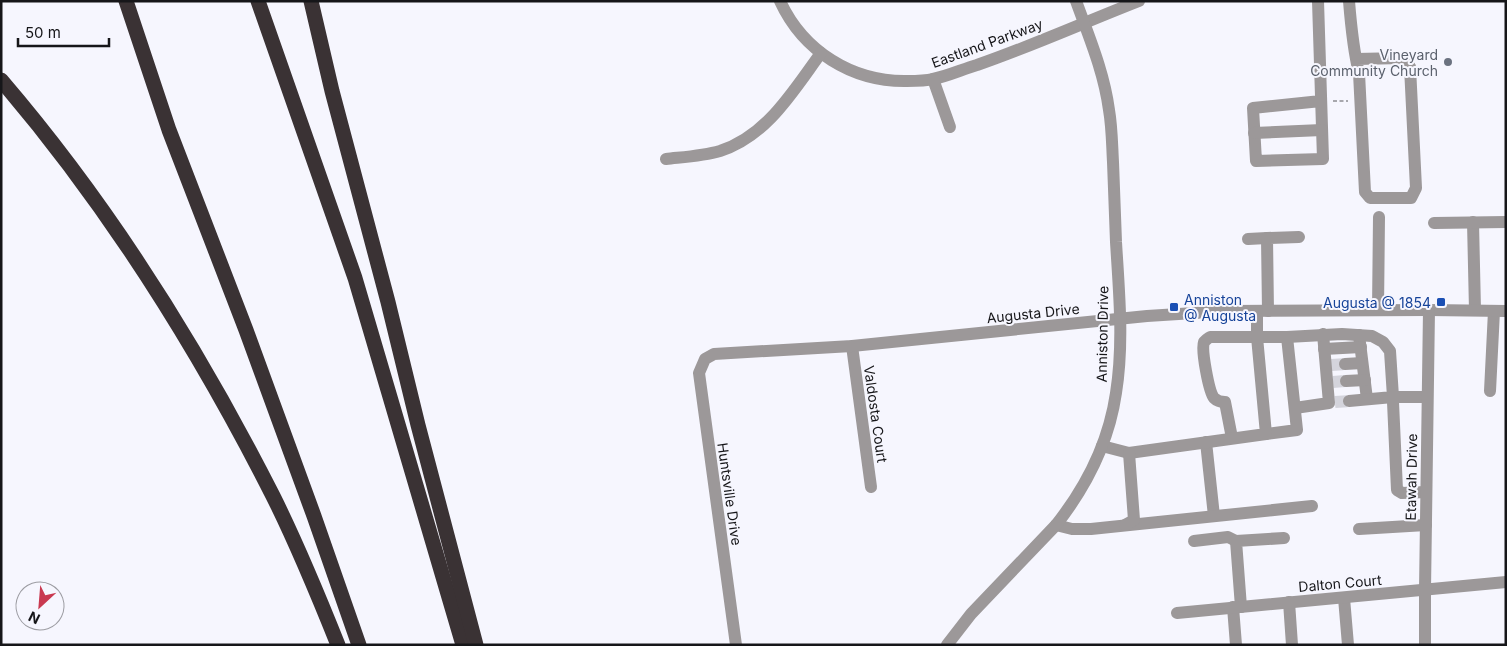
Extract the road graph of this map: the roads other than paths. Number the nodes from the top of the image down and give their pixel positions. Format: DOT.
graph roads {
  1 [pos="126,1"];
  2 [pos="258,1"];
  3 [pos="310,1"];
  4 [pos="780,1"];
  5 [pos="1076,1"];
  6 [pos="1139,1"];
  7 [pos="1318,1"];
  8 [pos="1349,1"];
  9 [pos="1084,23"];
  10 [pos="821,53"];
  11 [pos="1356,59"];
  12 [pos="933,79"];
  13 [pos="1,80"];
  14 [pos="1322,101"];
  15 [pos="950,127"];
  16 [pos="1322,130"];
  17 [pos="1254,133"];
  18 [pos="666,159"];
  19 [pos="1379,217"];
  20 [pos="1473,222"];
  21 [pos="1506,222"];
  22 [pos="1434,223"];
  23 [pos="1299,237"];
  24 [pos="1267,238"];
  25 [pos="1248,239"];
  26 [pos="1378,310"];
  27 [pos="1429,310"];
  28 [pos="1475,310"];
  29 [pos="1263,311"];
  30 [pos="1500,311"];
  31 [pos="1120,319"];
  32 [pos="1323,334"];
  33 [pos="1257,336"];
  34 [pos="1287,337"];
  35 [pos="1360,341"];
  36 [pos="852,346"];
  37 [pos="1324,349"];
  38 [pos="714,354"];
  39 [pos="1362,363"];
  40 [pos="1345,364"];
  41 [pos="1365,380"];
  42 [pos="1346,381"];
  43 [pos="1490,391"];
  44 [pos="1393,397"];
  45 [pos="1427,397"];
  46 [pos="1367,399"];
  47 [pos="1349,401"];
  48 [pos="1295,408"];
  49 [pos="1266,434"];
  50 [pos="1232,438"];
  51 [pos="1206,442"];
  52 [pos="1102,446"];
  53 [pos="1129,453"];
  54 [pos="871,487"];
  55 [pos="1426,492"];
  56 [pos="1312,506"];
  57 [pos="1214,516"];
  58 [pos="1056,525"];
  59 [pos="1125,525"];
  60 [pos="1426,525"];
  61 [pos="1359,529"];
  62 [pos="1284,538"];
  63 [pos="1194,541"];
  64 [pos="1236,541"];
  65 [pos="1506,582"];
  66 [pos="1424,590"];
  67 [pos="1344,598"];
  68 [pos="1289,602"];
  69 [pos="1237,607"];
  70 [pos="1177,613"];
  71 [pos="338,645"];
  72 [pos="359,645"];
  73 [pos="463,645"];
  74 [pos="476,645"];
  75 [pos="736,645"];
  76 [pos="947,645"];
  77 [pos="1236,645"];
  78 [pos="1292,645"];
  79 [pos="1348,645"];
  80 [pos="1425,645"];
  1 -- 72 [label="highway"];
  2 -- 73 [label="highway"];
  3 -- 74 [label="highway"];
  4 -- 10 [label="street, Eastland Parkway"];
  5 -- 9 [label="street, Anniston Drive"];
  6 -- 9 [label="street, Eastland Parkway"];
  7 -- 14 [label="street"];
  8 -- 11 [label="street"];
  9 -- 12 [label="street, Eastland Parkway"];
  9 -- 31 [label="street, Anniston Drive"];
  10 -- 12 [label="street, Eastland Parkway"];
  10 -- 18 [label="street"];
  11 -- 11 [label="street"];
  12 -- 15 [label="street"];
  13 -- 71 [label="highway"];
  14 -- 16 [label="street"];
  14 -- 17 [label="street"];
  16 -- 17 [label="street"];
  16 -- 17 [label="street"];
  19 -- 26 [label="street"];
  20 -- 21 [label="street"];
  20 -- 22 [label="street"];
  20 -- 28 [label="street"];
  23 -- 24 [label="street"];
  24 -- 25 [label="street"];
  24 -- 29 [label="street"];
  26 -- 27 [label="street, Augusta Drive"];
  26 -- 29 [label="street, Augusta Drive"];
  27 -- 28 [label="street, Augusta Drive"];
  27 -- 45 [label="street, Etawah Drive"];
  28 -- 30 [label="street, Augusta Drive"];
  29 -- 31 [label="street, Augusta Drive"];
  29 -- 33 [label="street"];
  30 -- 43 [label="street"];
  31 -- 36 [label="street, Augusta Drive"];
  31 -- 52 [label="street, Anniston Drive"];
  32 -- 34 [label="street"];
  32 -- 35 [label="street"];
  32 -- 37 [label="street"];
  33 -- 34 [label="street"];
  33 -- 49 [label="street"];
  33 -- 50 [label="street"];
  34 -- 48 [label="street"];
  35 -- 37 [label="street"];
  35 -- 39 [label="street"];
  35 -- 44 [label="street"];
  36 -- 38 [label="street, Augusta Drive"];
  36 -- 54 [label="street, Valdosta Court"];
  37 -- 48 [label="street"];
  38 -- 75 [label="street, Huntsville Drive"];
  39 -- 40 [label="street"];
  39 -- 41 [label="street"];
  41 -- 42 [label="street"];
  41 -- 46 [label="street"];
  44 -- 45 [label="street"];
  44 -- 46 [label="street"];
  44 -- 55 [label="street"];
  45 -- 55 [label="street, Etawah Drive"];
  46 -- 47 [label="street"];
  48 -- 49 [label="street"];
  49 -- 50 [label="street"];
  50 -- 51 [label="street"];
  51 -- 53 [label="street"];
  51 -- 57 [label="street"];
  52 -- 53 [label="street"];
  52 -- 58 [label="street, Anniston Drive"];
  53 -- 59 [label="street"];
  55 -- 60 [label="street, Etawah Drive"];
  56 -- 57 [label="street"];
  57 -- 59 [label="street"];
  58 -- 59 [label="street"];
  58 -- 76 [label="street, Anniston Drive"];
  60 -- 61 [label="street"];
  60 -- 66 [label="street, Etawah Drive"];
  62 -- 64 [label="street"];
  63 -- 64 [label="street"];
  64 -- 69 [label="street"];
  65 -- 66 [label="street, Dalton Court"];
  66 -- 67 [label="street, Dalton Court"];
  66 -- 80 [label="street, Etawah Drive"];
  67 -- 68 [label="street, Dalton Court"];
  67 -- 79 [label="street"];
  68 -- 69 [label="street, Dalton Court"];
  68 -- 78 [label="street"];
  69 -- 70 [label="street, Dalton Court"];
  69 -- 77 [label="street"];
}
